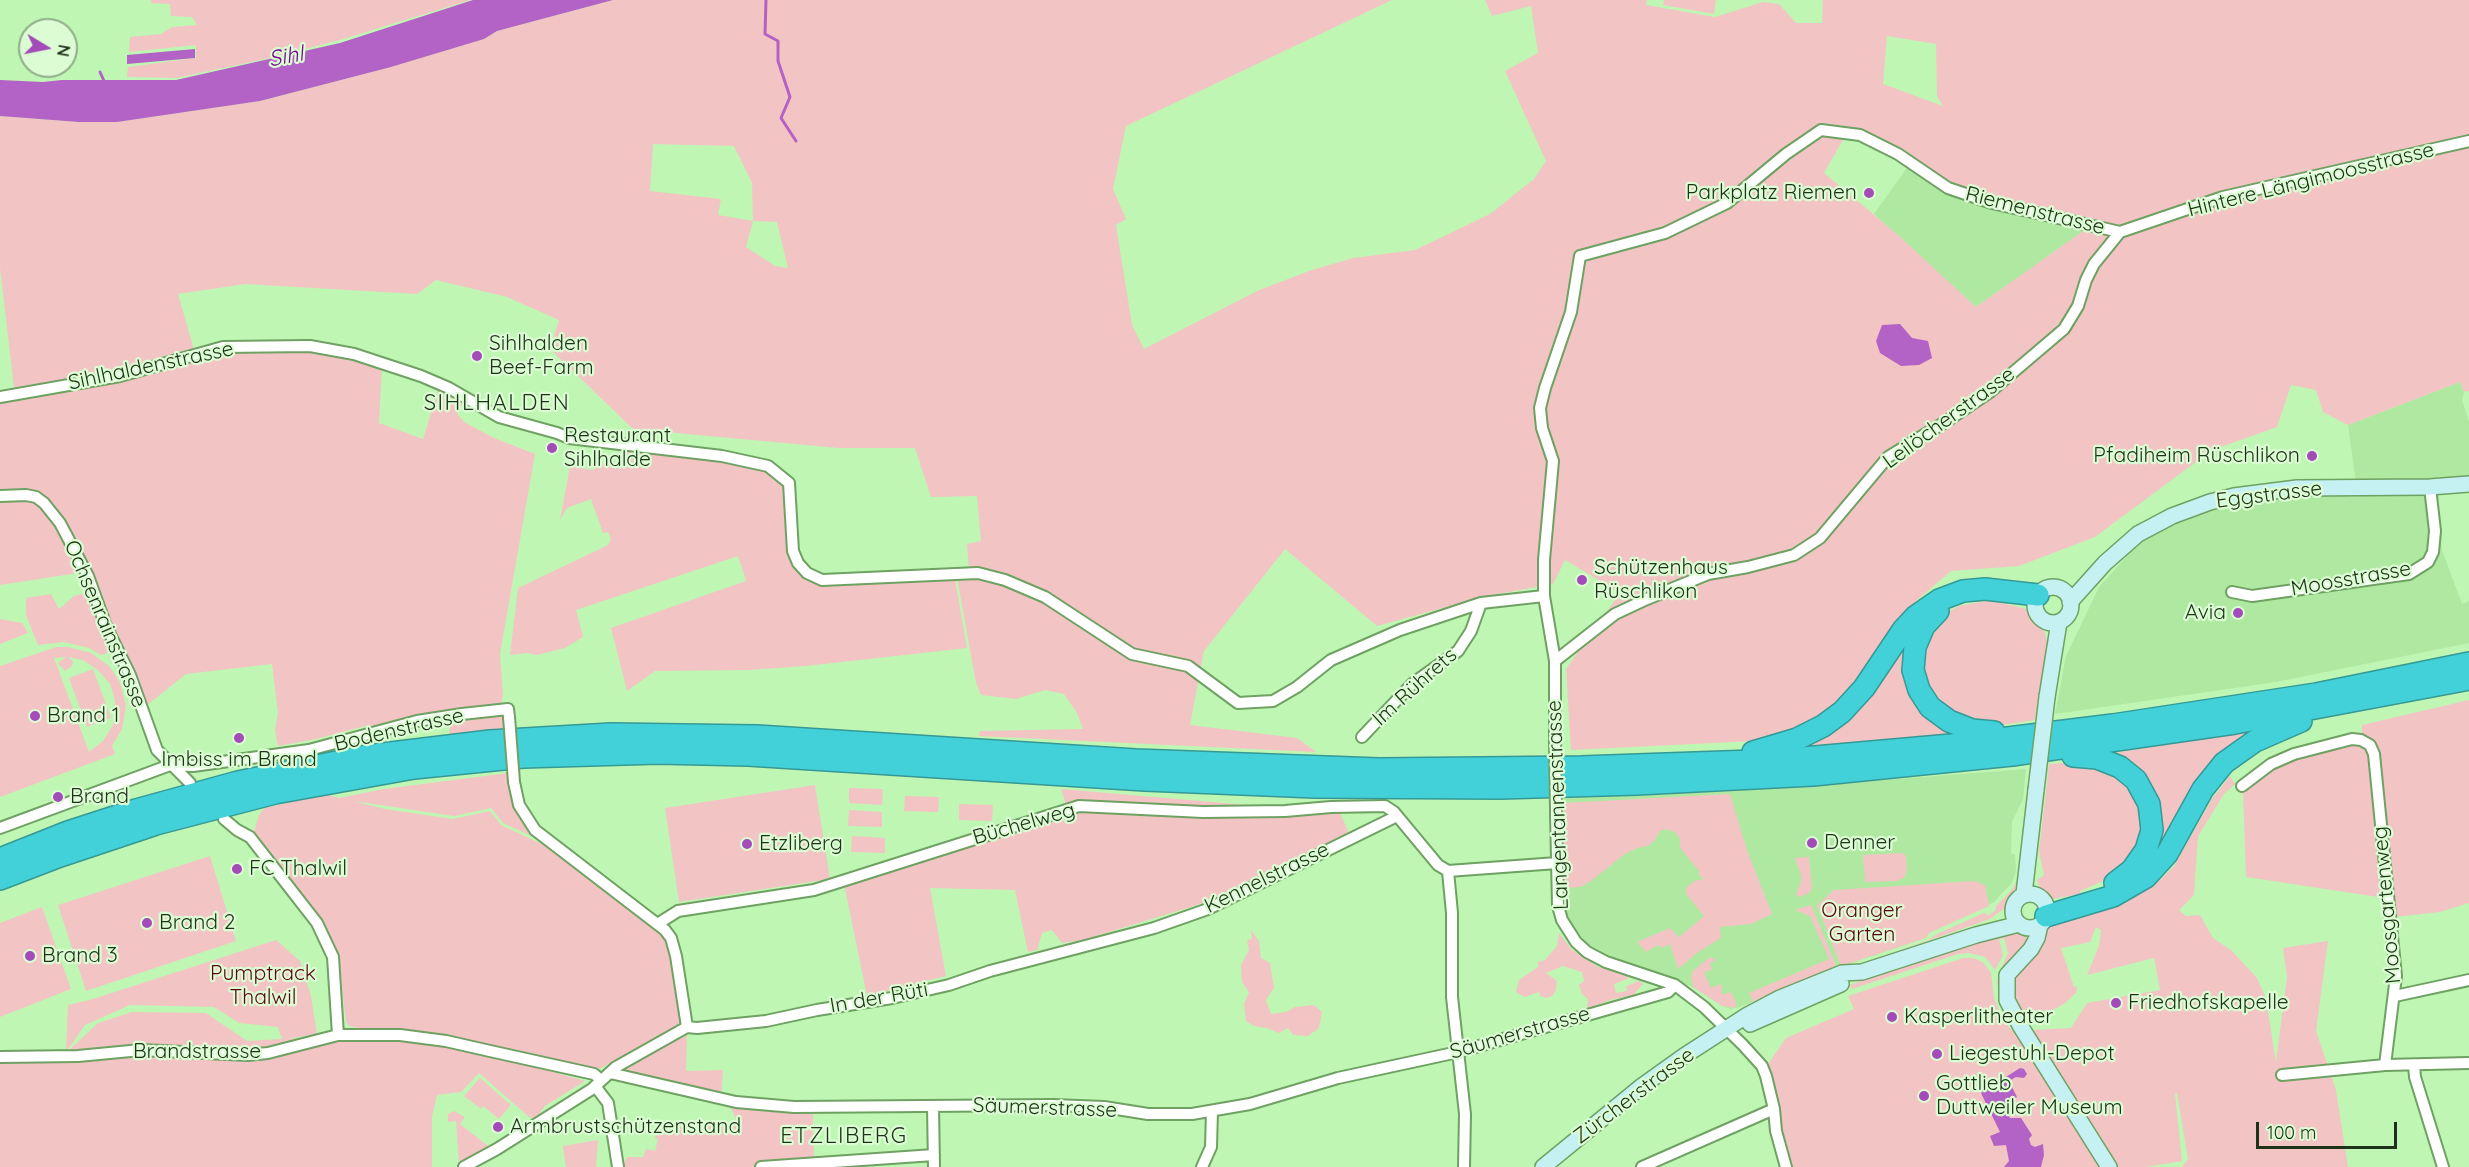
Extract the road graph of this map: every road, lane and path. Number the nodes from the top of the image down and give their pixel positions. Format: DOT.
graph roads {
  1 [pos="1821,130"];
  2 [pos="2469,141"];
  3 [pos="2120,232"];
  4 [pos="0,397"];
  5 [pos="2469,483"];
  6 [pos="2430,487"];
  7 [pos="0,496"];
  8 [pos="2232,592"];
  9 [pos="1544,596"];
  10 [pos="2066,596"];
  11 [pos="1481,603"];
  12 [pos="2044,612"];
  13 [pos="1555,661"];
  14 [pos="2469,663"];
  15 [pos="2469,679"];
  16 [pos="2349,703"];
  17 [pos="2031,736"];
  18 [pos="1362,737"];
  19 [pos="2012,755"];
  20 [pos="1681,763"];
  21 [pos="170,765"];
  22 [pos="190,783"];
  23 [pos="2241,786"];
  24 [pos="1397,816"];
  25 [pos="224,819"];
  26 [pos="0,828"];
  27 [pos="0,859"];
  28 [pos="1557,863"];
  29 [pos="1448,871"];
  30 [pos="0,879"];
  31 [pos="2031,912"];
  32 [pos="659,923"];
  33 [pos="1066,950"];
  34 [pos="2469,980"];
  35 [pos="1675,985"];
  36 [pos="2395,996"];
  37 [pos="687,1026"];
  38 [pos="1727,1029"];
  39 [pos="338,1035"];
  40 [pos="1458,1052"];
  41 [pos="0,1057"];
  42 [pos="2469,1063"];
  43 [pos="2385,1065"];
  44 [pos="2414,1065"];
  45 [pos="2282,1075"];
  46 [pos="602,1080"];
  47 [pos="933,1106"];
  48 [pos="1774,1108"];
  49 [pos="1212,1111"];
  50 [pos="934,1155"];
  51 [pos="464,1167"];
  52 [pos="618,1167"];
  53 [pos="761,1167"];
  54 [pos="934,1167"];
  55 [pos="1202,1167"];
  56 [pos="1464,1167"];
  57 [pos="1543,1167"];
  58 [pos="1642,1167"];
  59 [pos="1786,1167"];
  60 [pos="2109,1167"];
  61 [pos="2443,1167"];
  1 -- 3 [label="street, Riemenstrasse"];
  1 -- 9 [label="street, Langentannenstrasse"];
  2 -- 3 [label="street, Hintere Längimoosstrasse"];
  3 -- 13 [label="street, Leilöcherstrasse"];
  4 -- 11 [label="street, Sihlhaldenstrasse"];
  5 -- 6 [label="main road, Eggstrasse"];
  6 -- 8 [label="street, Moosstrasse"];
  6 -- 10 [label="main road, Eggstrasse"];
  7 -- 21 [label="street, Ochsenrainstrasse"];
  9 -- 11 [label="street, Sihlhaldenstrasse"];
  9 -- 13 [label="street, Langentannenstrasse"];
  10 -- 12 [label="main road"];
  10 -- 12 [label="main road, Eggstrasse"];
  11 -- 18 [label="street, Im Rührets"];
  12 -- 17 [label="highway"];
  12 -- 20 [label="highway"];
  12 -- 31 [label="main road, bridge"];
  13 -- 28 [label="street, Langentannenstrasse, bridge"];
  14 -- 17 [label="highway"];
  15 -- 16 [label="highway"];
  16 -- 19 [label="highway"];
  16 -- 31 [label="highway"];
  17 -- 20 [label="highway"];
  19 -- 30 [label="highway"];
  19 -- 31 [label="highway"];
  20 -- 27 [label="highway"];
  21 -- 22 [label="street, Ochsenrainstrasse"];
  21 -- 26 [label="street, Bodenstrasse"];
  21 -- 32 [label="street, Bodenstrasse, bridge"];
  23 -- 36 [label="street, Moosgartenweg"];
  24 -- 29 [label="street"];
  24 -- 32 [label="street, Büchelweg"];
  24 -- 33 [label="street, Kennelstrasse"];
  25 -- 39 [label="street"];
  28 -- 29 [label="street"];
  28 -- 35 [label="street, Langentannenstrasse"];
  29 -- 40 [label="street"];
  31 -- 38 [label="main road, Zürcherstrasse"];
  31 -- 60 [label="main road"];
  32 -- 37 [label="street, Bodenstrasse"];
  33 -- 37 [label="street, In der Rüti"];
  34 -- 36 [label="street"];
  35 -- 38 [label="street, Langentannenstrasse"];
  35 -- 40 [label="street, Säumerstrasse"];
  36 -- 43 [label="street, Moosgartenweg"];
  37 -- 46 [label="street"];
  38 -- 48 [label="street, Langentannenstrasse"];
  38 -- 57 [label="main road, Zürcherstrasse"];
  39 -- 41 [label="street, Brandstrasse"];
  39 -- 46 [label="street, Brandstrasse"];
  40 -- 49 [label="street, Säumerstrasse"];
  40 -- 56 [label="street"];
  42 -- 44 [label="street"];
  43 -- 44 [label="street"];
  43 -- 45 [label="street"];
  44 -- 61 [label="street"];
  46 -- 47 [label="street, Säumerstrasse"];
  46 -- 51 [label="street"];
  46 -- 52 [label="street"];
  47 -- 49 [label="street, Säumerstrasse"];
  47 -- 50 [label="street"];
  48 -- 58 [label="street"];
  48 -- 59 [label="street, Langentannenstrasse"];
  49 -- 55 [label="street"];
  50 -- 53 [label="street"];
  50 -- 54 [label="street"];
}
